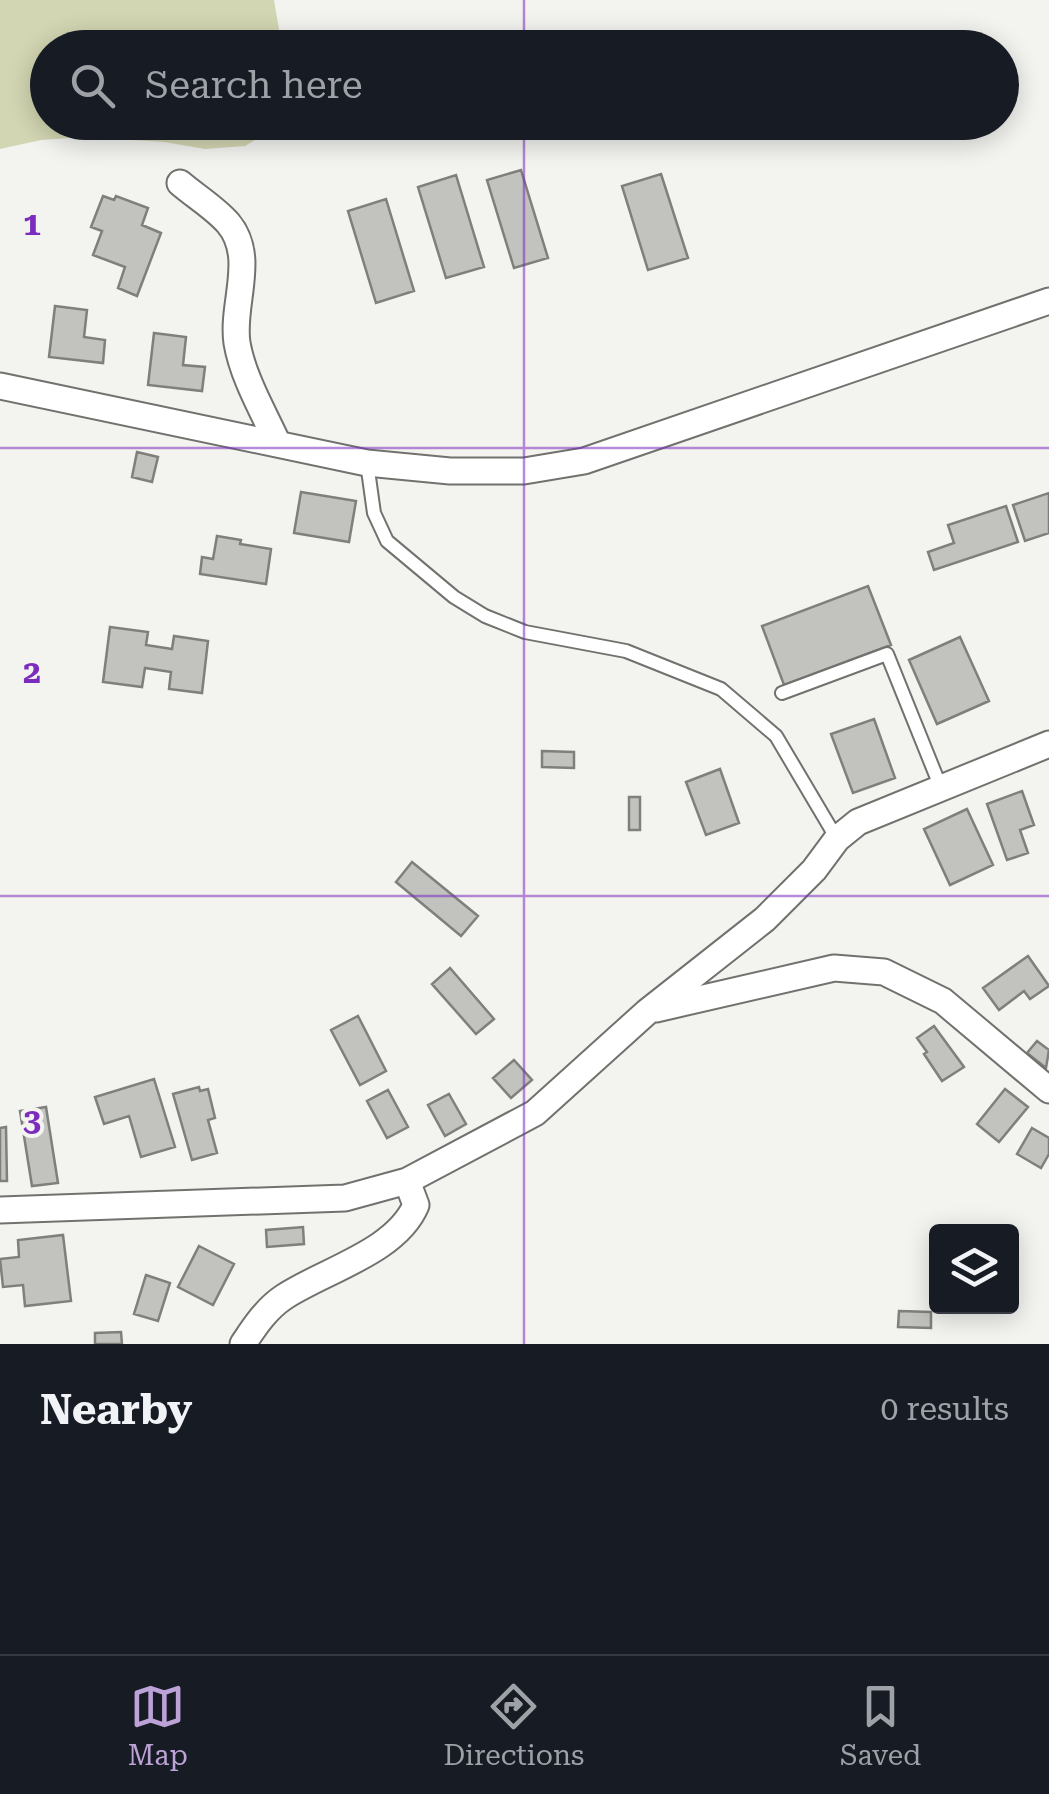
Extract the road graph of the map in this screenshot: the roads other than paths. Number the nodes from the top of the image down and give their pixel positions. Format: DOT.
graph roads {
  1 [pos="180,183"];
  2 [pos="1049,301"];
  3 [pos="0,386"];
  4 [pos="278,444"];
  5 [pos="366,462"];
  6 [pos="782,694"];
  7 [pos="1049,744"];
  8 [pos="942,788"];
  9 [pos="837,839"];
  10 [pos="646,1012"];
  11 [pos="1049,1090"];
  12 [pos="407,1181"];
  13 [pos="0,1210"];
  14 [pos="243,1344"];
  1 -- 4 [label="street"];
  2 -- 5 [label="street"];
  3 -- 4 [label="street"];
  4 -- 5 [label="street"];
  5 -- 9 [label="lane"];
  6 -- 8 [label="lane"];
  7 -- 8 [label="street"];
  8 -- 9 [label="street"];
  9 -- 10 [label="street"];
  10 -- 11 [label="street"];
  10 -- 12 [label="street"];
  12 -- 13 [label="street"];
  12 -- 14 [label="street"];
}
